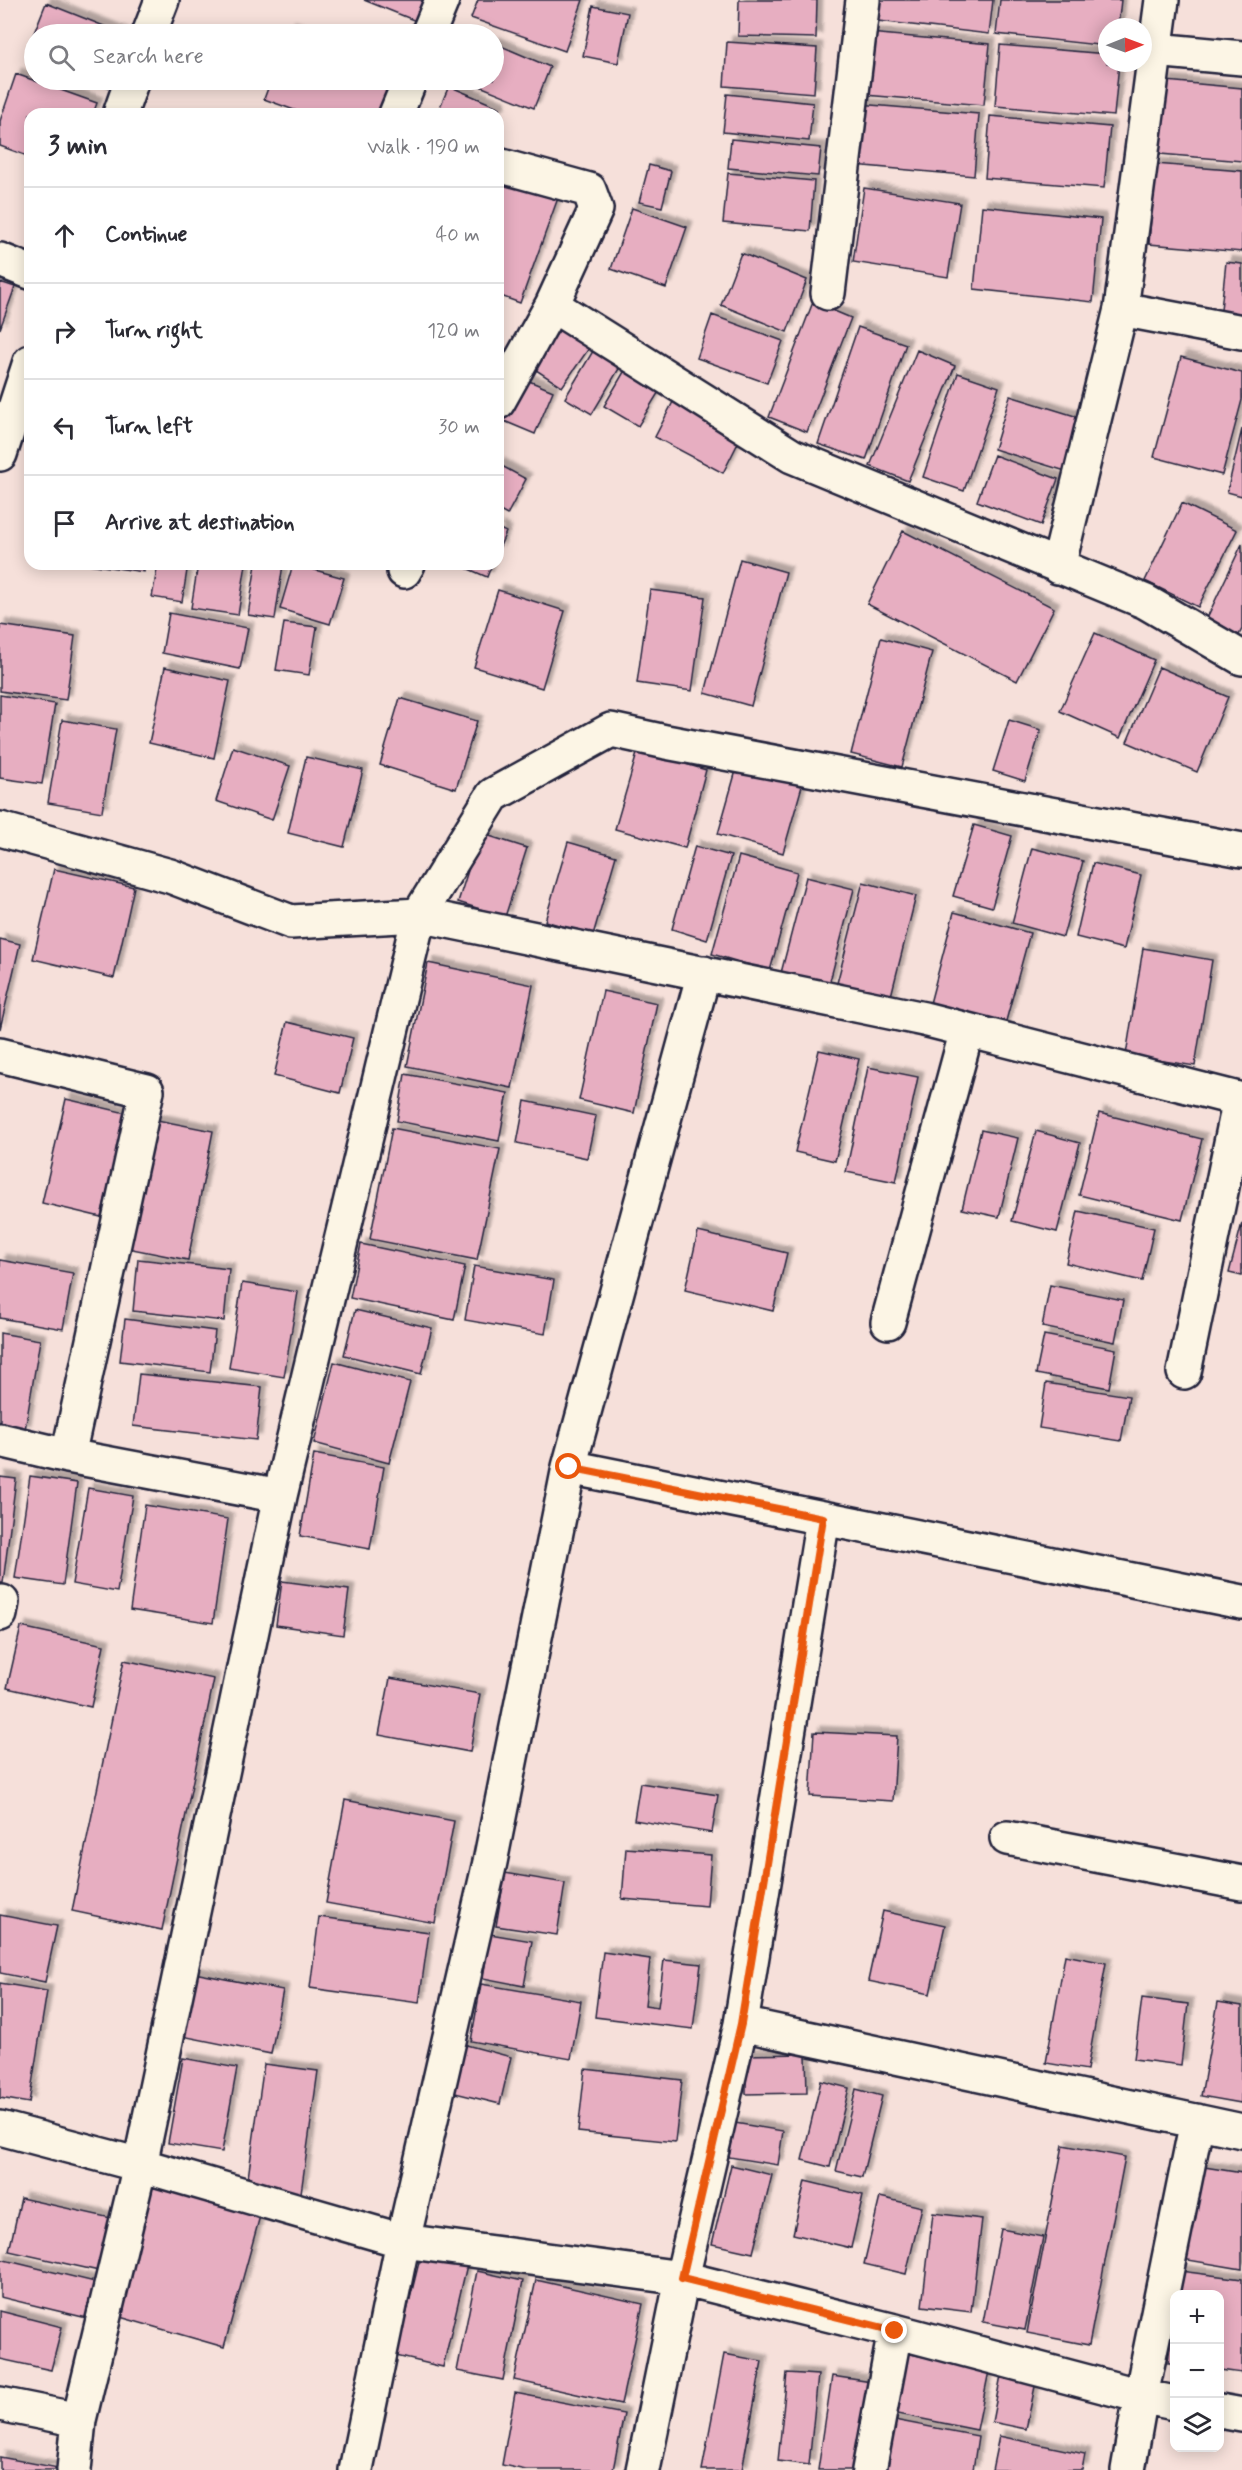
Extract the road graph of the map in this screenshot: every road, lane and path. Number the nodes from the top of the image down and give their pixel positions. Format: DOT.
graph roads {
  1 [pos="162,0"];
  2 [pos="442,0"];
  3 [pos="863,0"];
  4 [pos="1162,0"];
  5 [pos="153,24"];
  6 [pos="432,24"];
  7 [pos="1155,50"];
  8 [pos="1242,58"];
  9 [pos="128,90"];
  10 [pos="406,90"];
  11 [pos="122,108"];
  12 [pos="398,108"];
  13 [pos="504,167"];
  14 [pos="0,260"];
  15 [pos="24,270"];
  16 [pos="828,293"];
  17 [pos="552,305"];
  18 [pos="1121,309"];
  19 [pos="1242,332"];
  20 [pos="24,380"];
  21 [pos="504,391"];
  22 [pos="0,454"];
  23 [pos="1058,567"];
  24 [pos="1242,658"];
  25 [pos="0,829"];
  26 [pos="1242,850"];
  27 [pos="419,915"];
  28 [pos="704,973"];
  29 [pos="967,1030"];
  30 [pos="0,1055"];
  31 [pos="1241,1100"];
  32 [pos="888,1322"];
  33 [pos="1184,1372"];
  34 [pos="0,1440"];
  35 [pos="68,1456"];
  36 [pos="569,1467"];
  37 [pos="280,1496"];
  38 [pos="823,1518"];
  39 [pos="1242,1602"];
  40 [pos="1007,1838"];
  41 [pos="1242,1883"];
  42 [pos="741,2024"];
  43 [pos="1197,2121"];
  44 [pos="0,2128"];
  45 [pos="1242,2131"];
  46 [pos="140,2165"];
  47 [pos="403,2241"];
  48 [pos="682,2278"];
  49 [pos="895,2331"];
  50 [pos="1141,2396"];
  51 [pos="1170,2402"];
  52 [pos="0,2404"];
  53 [pos="1224,2412"];
  54 [pos="1242,2415"];
  55 [pos="79,2420"];
  56 [pos="74,2470"];
  57 [pos="356,2470"];
  58 [pos="643,2470"];
  59 [pos="869,2470"];
  60 [pos="1128,2470"];
  1 -- 5 [label="street"];
  2 -- 6 [label="street"];
  3 -- 16 [label="street"];
  4 -- 7 [label="street"];
  7 -- 8 [label="street"];
  7 -- 18 [label="street"];
  9 -- 11 [label="street"];
  10 -- 12 [label="street"];
  13 -- 17 [label="street"];
  14 -- 15 [label="street"];
  17 -- 21 [label="street"];
  17 -- 23 [label="street"];
  18 -- 19 [label="street"];
  18 -- 23 [label="street"];
  20 -- 22 [label="street"];
  23 -- 24 [label="street"];
  25 -- 27 [label="street"];
  26 -- 27 [label="street"];
  27 -- 28 [label="street"];
  27 -- 37 [label="street"];
  28 -- 29 [label="street"];
  28 -- 36 [label="street"];
  29 -- 31 [label="street"];
  29 -- 32 [label="street"];
  30 -- 35 [label="street"];
  31 -- 33 [label="street"];
  34 -- 35 [label="street"];
  35 -- 37 [label="street"];
  36 -- 38 [label="street"];
  36 -- 47 [label="street"];
  37 -- 46 [label="street"];
  38 -- 39 [label="street"];
  38 -- 42 [label="street"];
  40 -- 41 [label="street"];
  42 -- 43 [label="street"];
  42 -- 48 [label="street"];
  43 -- 45 [label="street"];
  43 -- 50 [label="street"];
  44 -- 46 [label="street"];
  46 -- 47 [label="street"];
  46 -- 55 [label="street"];
  47 -- 48 [label="street"];
  47 -- 57 [label="street"];
  48 -- 49 [label="street"];
  48 -- 58 [label="street"];
  49 -- 50 [label="street"];
  49 -- 59 [label="street"];
  50 -- 51 [label="street"];
  50 -- 60 [label="street"];
  52 -- 55 [label="street"];
  53 -- 54 [label="street"];
  55 -- 56 [label="street"];
}
